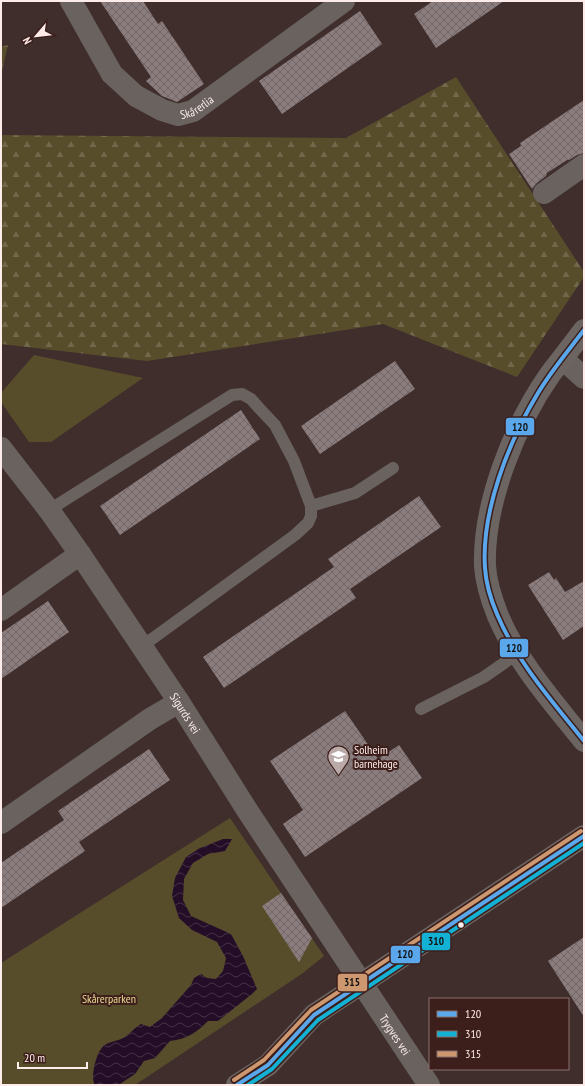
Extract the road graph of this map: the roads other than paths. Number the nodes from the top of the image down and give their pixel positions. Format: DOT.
graph roads {
  1 [pos="71,1"];
  2 [pos="344,1"];
  3 [pos="584,165"];
  4 [pos="544,193"];
  5 [pos="584,330"];
  6 [pos="562,359"];
  7 [pos="584,378"];
  8 [pos="1,448"];
  9 [pos="392,468"];
  10 [pos="311,506"];
  11 [pos="49,510"];
  12 [pos="80,554"];
  13 [pos="1,610"];
  14 [pos="141,645"];
  15 [pos="517,654"];
  16 [pos="179,702"];
  17 [pos="421,709"];
  18 [pos="584,741"];
  19 [pos="1,823"];
  20 [pos="584,836"];
  21 [pos="362,983"];
  22 [pos="237,1085"];
  23 [pos="429,1085"];
  1 -- 2 [label="street, Skårerlia"];
  3 -- 4 [label="street"];
  5 -- 6 [label="street"];
  6 -- 7 [label="street"];
  6 -- 15 [label="street"];
  8 -- 11 [label="street, Sigurds vei"];
  9 -- 10 [label="lane"];
  10 -- 11 [label="lane"];
  10 -- 14 [label="lane"];
  11 -- 12 [label="street, Sigurds vei"];
  12 -- 13 [label="street"];
  12 -- 14 [label="street, Sigurds vei"];
  14 -- 16 [label="street, Sigurds vei"];
  15 -- 17 [label="lane"];
  15 -- 18 [label="street"];
  16 -- 19 [label="street"];
  16 -- 21 [label="street, Sigurds vei"];
  20 -- 21 [label="street"];
  21 -- 22 [label="street"];
  21 -- 23 [label="street, Trygves vei"];
}
